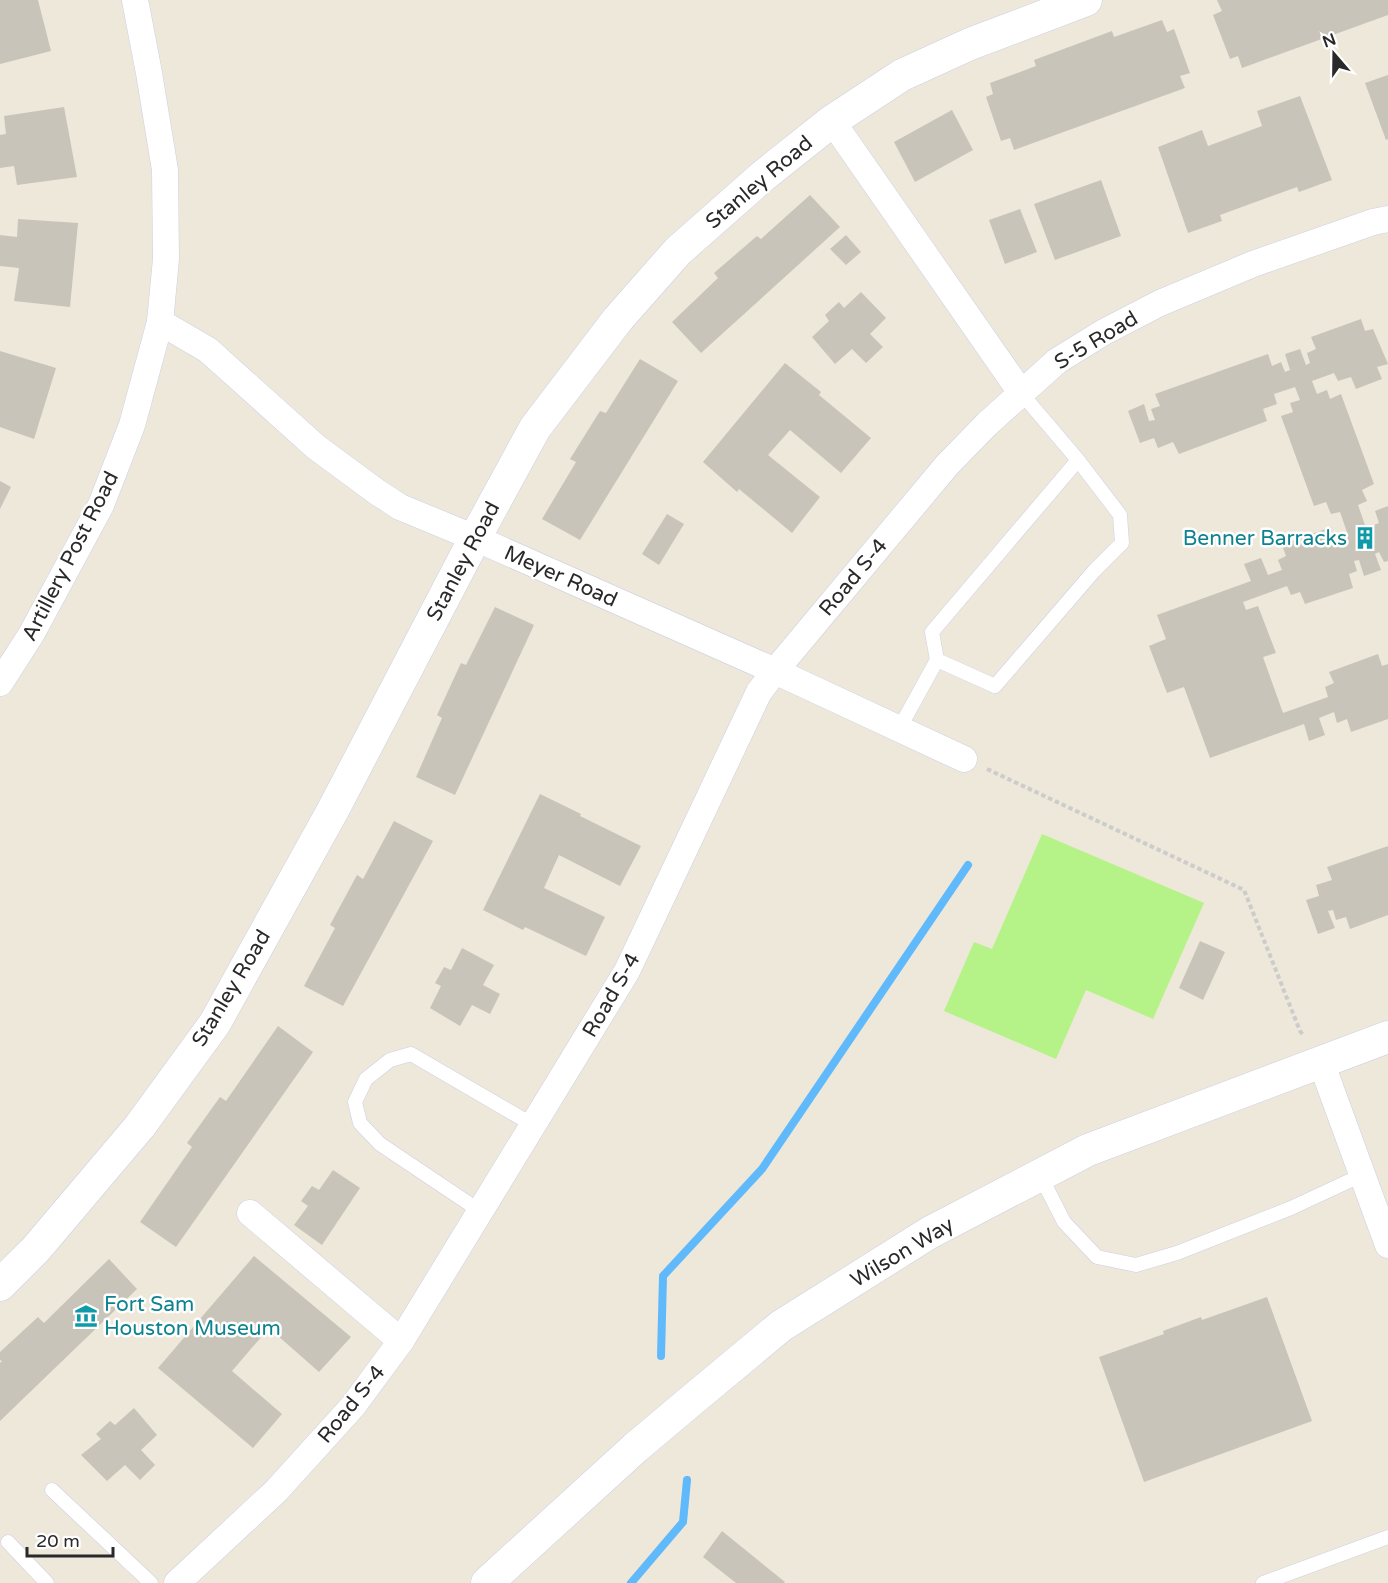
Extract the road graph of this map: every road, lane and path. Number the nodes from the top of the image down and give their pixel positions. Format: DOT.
graph roads {
  1 [pos="135,0"];
  2 [pos="1086,0"];
  3 [pos="832,120"];
  4 [pos="1388,219"];
  5 [pos="160,322"];
  6 [pos="1022,393"];
  7 [pos="1078,460"];
  8 [pos="475,538"];
  9 [pos="937,660"];
  10 [pos="775,671"];
  11 [pos="0,683"];
  12 [pos="899,729"];
  13 [pos="964,759"];
  14 [pos="1388,1037"];
  15 [pos="1321,1062"];
  16 [pos="533,1125"];
  17 [pos="1040,1175"];
  18 [pos="1362,1175"];
  19 [pos="480,1211"];
  20 [pos="250,1213"];
  21 [pos="1388,1245"];
  22 [pos="0,1285"];
  23 [pos="401,1341"];
  24 [pos="52,1490"];
  25 [pos="1388,1537"];
  26 [pos="8,1542"];
  27 [pos="47,1583"];
  28 [pos="151,1583"];
  29 [pos="177,1583"];
  30 [pos="488,1583"];
  31 [pos="1263,1583"];
  1 -- 5 [label="street, Artillery Post Road"];
  2 -- 3 [label="street, Stanley Road"];
  3 -- 6 [label="street"];
  3 -- 8 [label="street, Stanley Road"];
  4 -- 6 [label="street, S-5 Road"];
  5 -- 8 [label="street, Meyer Road"];
  5 -- 11 [label="street, Artillery Post Road"];
  6 -- 7 [label="lane"];
  6 -- 10 [label="street, Road S-4"];
  7 -- 9 [label="lane"];
  7 -- 9 [label="lane"];
  8 -- 10 [label="street, Meyer Road"];
  8 -- 22 [label="street, Stanley Road"];
  9 -- 12 [label="lane"];
  10 -- 12 [label="street, Meyer Road"];
  10 -- 16 [label="street, Road S-4"];
  12 -- 13 [label="street, Meyer Road"];
  13 -- 15 [label="path"];
  14 -- 15 [label="street, Wilson Way"];
  15 -- 17 [label="street, Wilson Way"];
  15 -- 18 [label="street"];
  16 -- 19 [label="street, Road S-4"];
  16 -- 19 [label="lane"];
  17 -- 18 [label="lane"];
  17 -- 30 [label="street, Wilson Way"];
  18 -- 21 [label="street"];
  19 -- 23 [label="street, Road S-4"];
  20 -- 23 [label="street"];
  23 -- 29 [label="street, Road S-4"];
  24 -- 28 [label="lane"];
  25 -- 31 [label="lane"];
  26 -- 27 [label="lane"];
}
